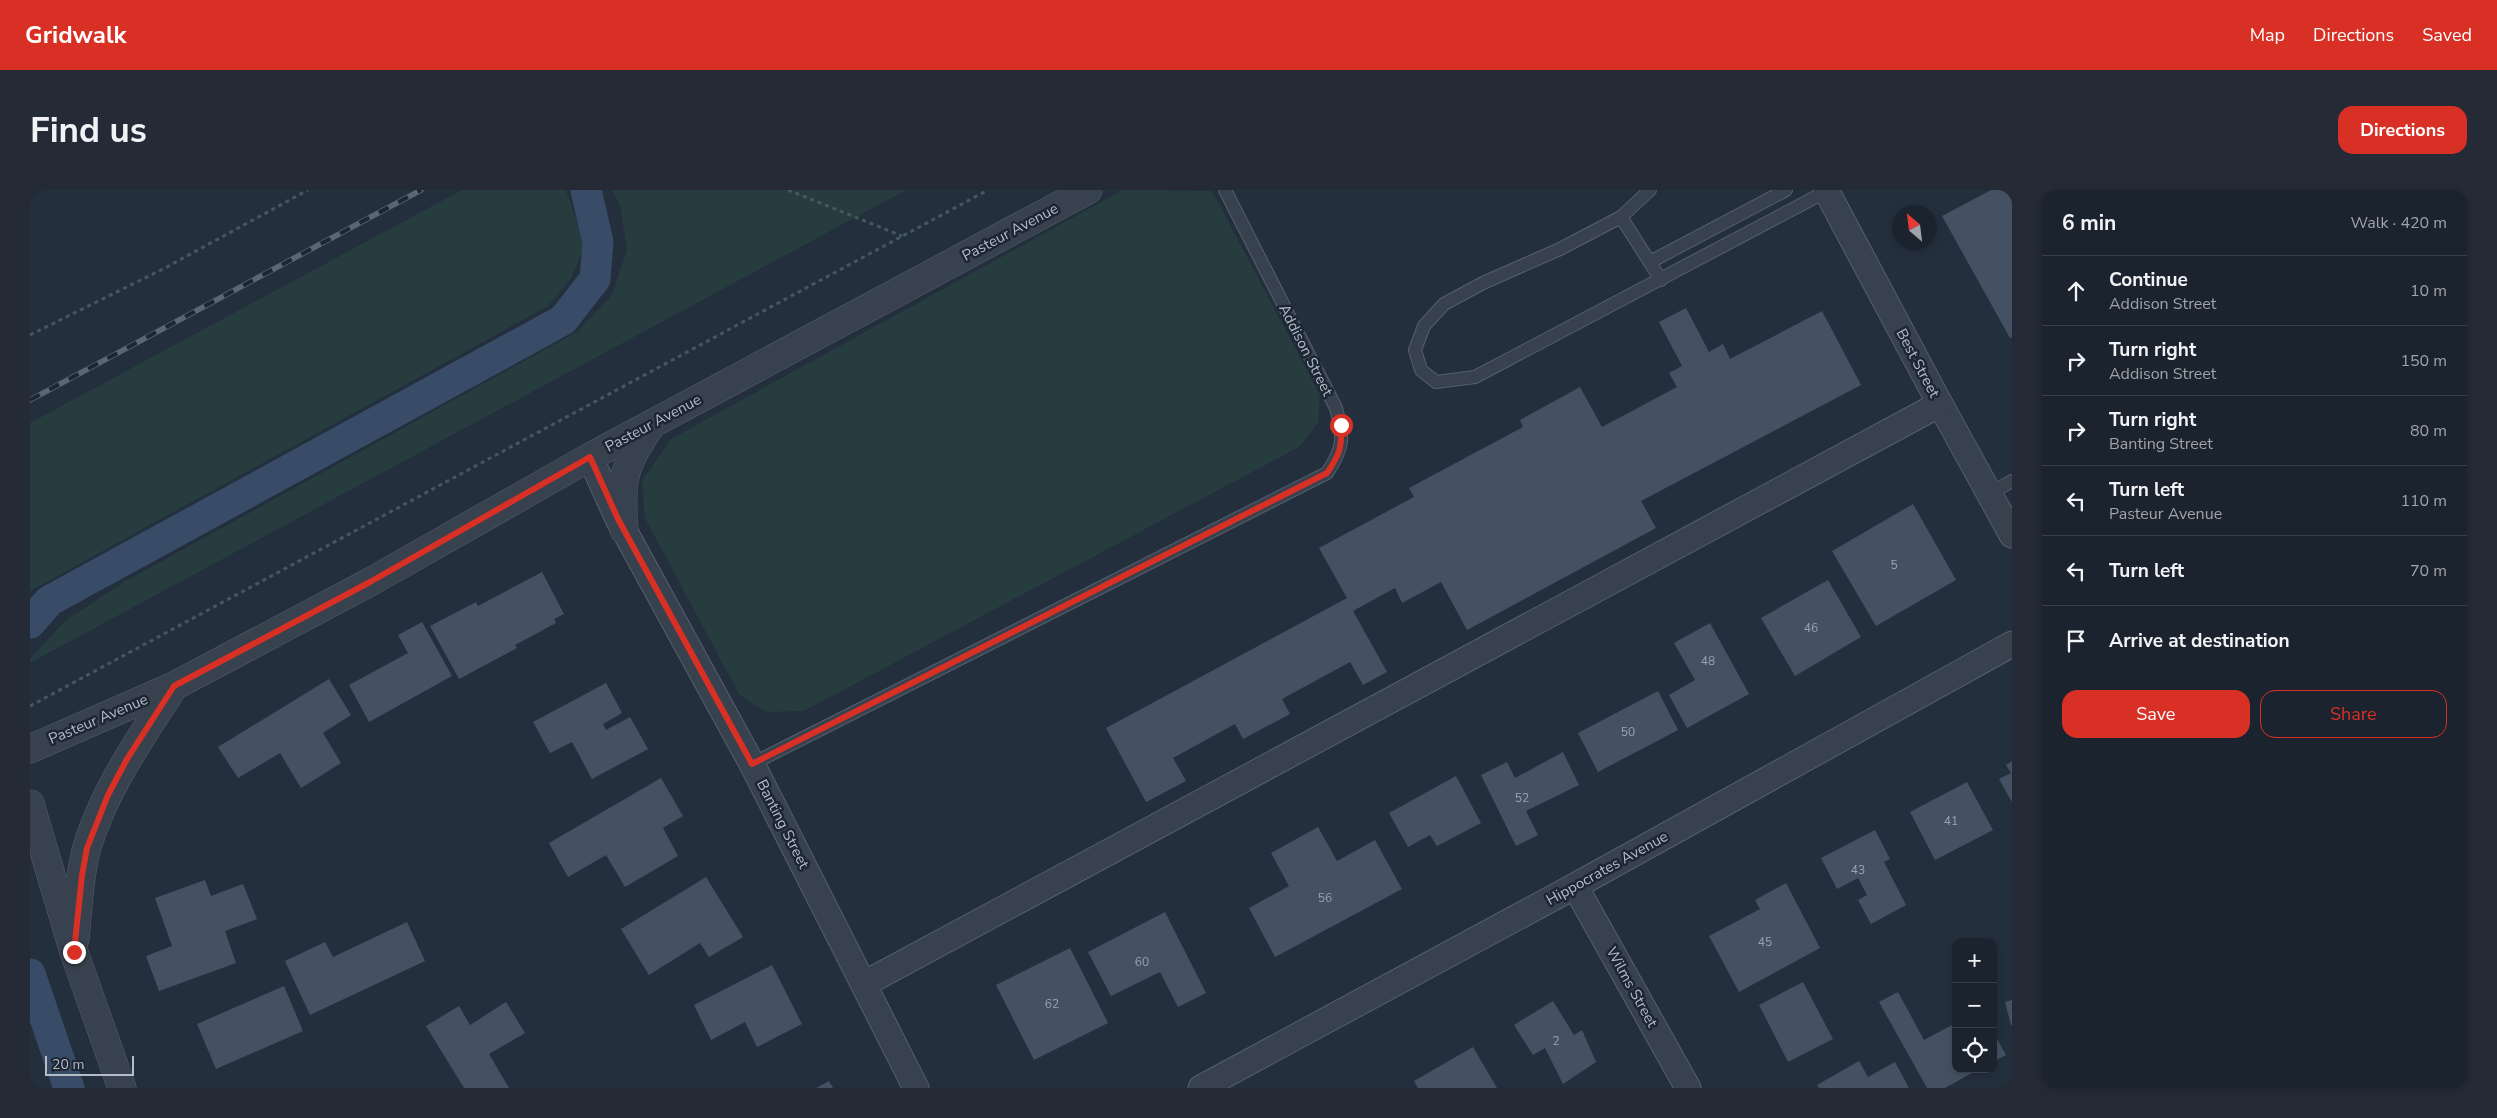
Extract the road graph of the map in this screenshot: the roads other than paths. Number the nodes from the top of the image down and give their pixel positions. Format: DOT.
graph roads {
  1 [pos="1088,190"];
  2 [pos="1225,190"];
  3 [pos="1650,190"];
  4 [pos="1786,190"];
  5 [pos="1826,190"];
  6 [pos="1621,217"];
  7 [pos="1650,262"];
  8 [pos="1661,280"];
  9 [pos="1940,404"];
  10 [pos="652,424"];
  11 [pos="590,457"];
  12 [pos="2012,481"];
  13 [pos="1989,494"];
  14 [pos="624,530"];
  15 [pos="2012,535"];
  16 [pos="2012,644"];
  17 [pos="174,686"];
  18 [pos="30,749"];
  19 [pos="752,764"];
  20 [pos="30,804"];
  21 [pos="1575,886"];
  22 [pos="74,952"];
  23 [pos="864,984"];
  24 [pos="122,1088"];
  25 [pos="916,1088"];
  26 [pos="1201,1088"];
  27 [pos="1688,1088"];
  1 -- 10 [label="street, Pasteur Avenue"];
  2 -- 19 [label="lane, Addison Street"];
  3 -- 6 [label="lane"];
  4 -- 7 [label="lane"];
  5 -- 8 [label="lane"];
  5 -- 9 [label="street, Best Street"];
  6 -- 7 [label="lane"];
  6 -- 8 [label="lane"];
  7 -- 8 [label="lane"];
  9 -- 13 [label="street, Best Street"];
  9 -- 23 [label="street"];
  10 -- 11 [label="street, Pasteur Avenue"];
  10 -- 14 [label="street"];
  11 -- 14 [label="street, Banting Street"];
  11 -- 17 [label="street, Pasteur Avenue"];
  12 -- 13 [label="lane"];
  13 -- 15 [label="street, Best Street"];
  14 -- 19 [label="street, Banting Street"];
  16 -- 21 [label="street, Hippocrates Avenue"];
  17 -- 18 [label="street, Pasteur Avenue"];
  17 -- 22 [label="street"];
  19 -- 23 [label="street, Banting Street"];
  20 -- 22 [label="street"];
  21 -- 26 [label="street, Hippocrates Avenue"];
  21 -- 27 [label="street, Wilms Street"];
  22 -- 24 [label="street"];
  23 -- 25 [label="street, Banting Street"];
}
